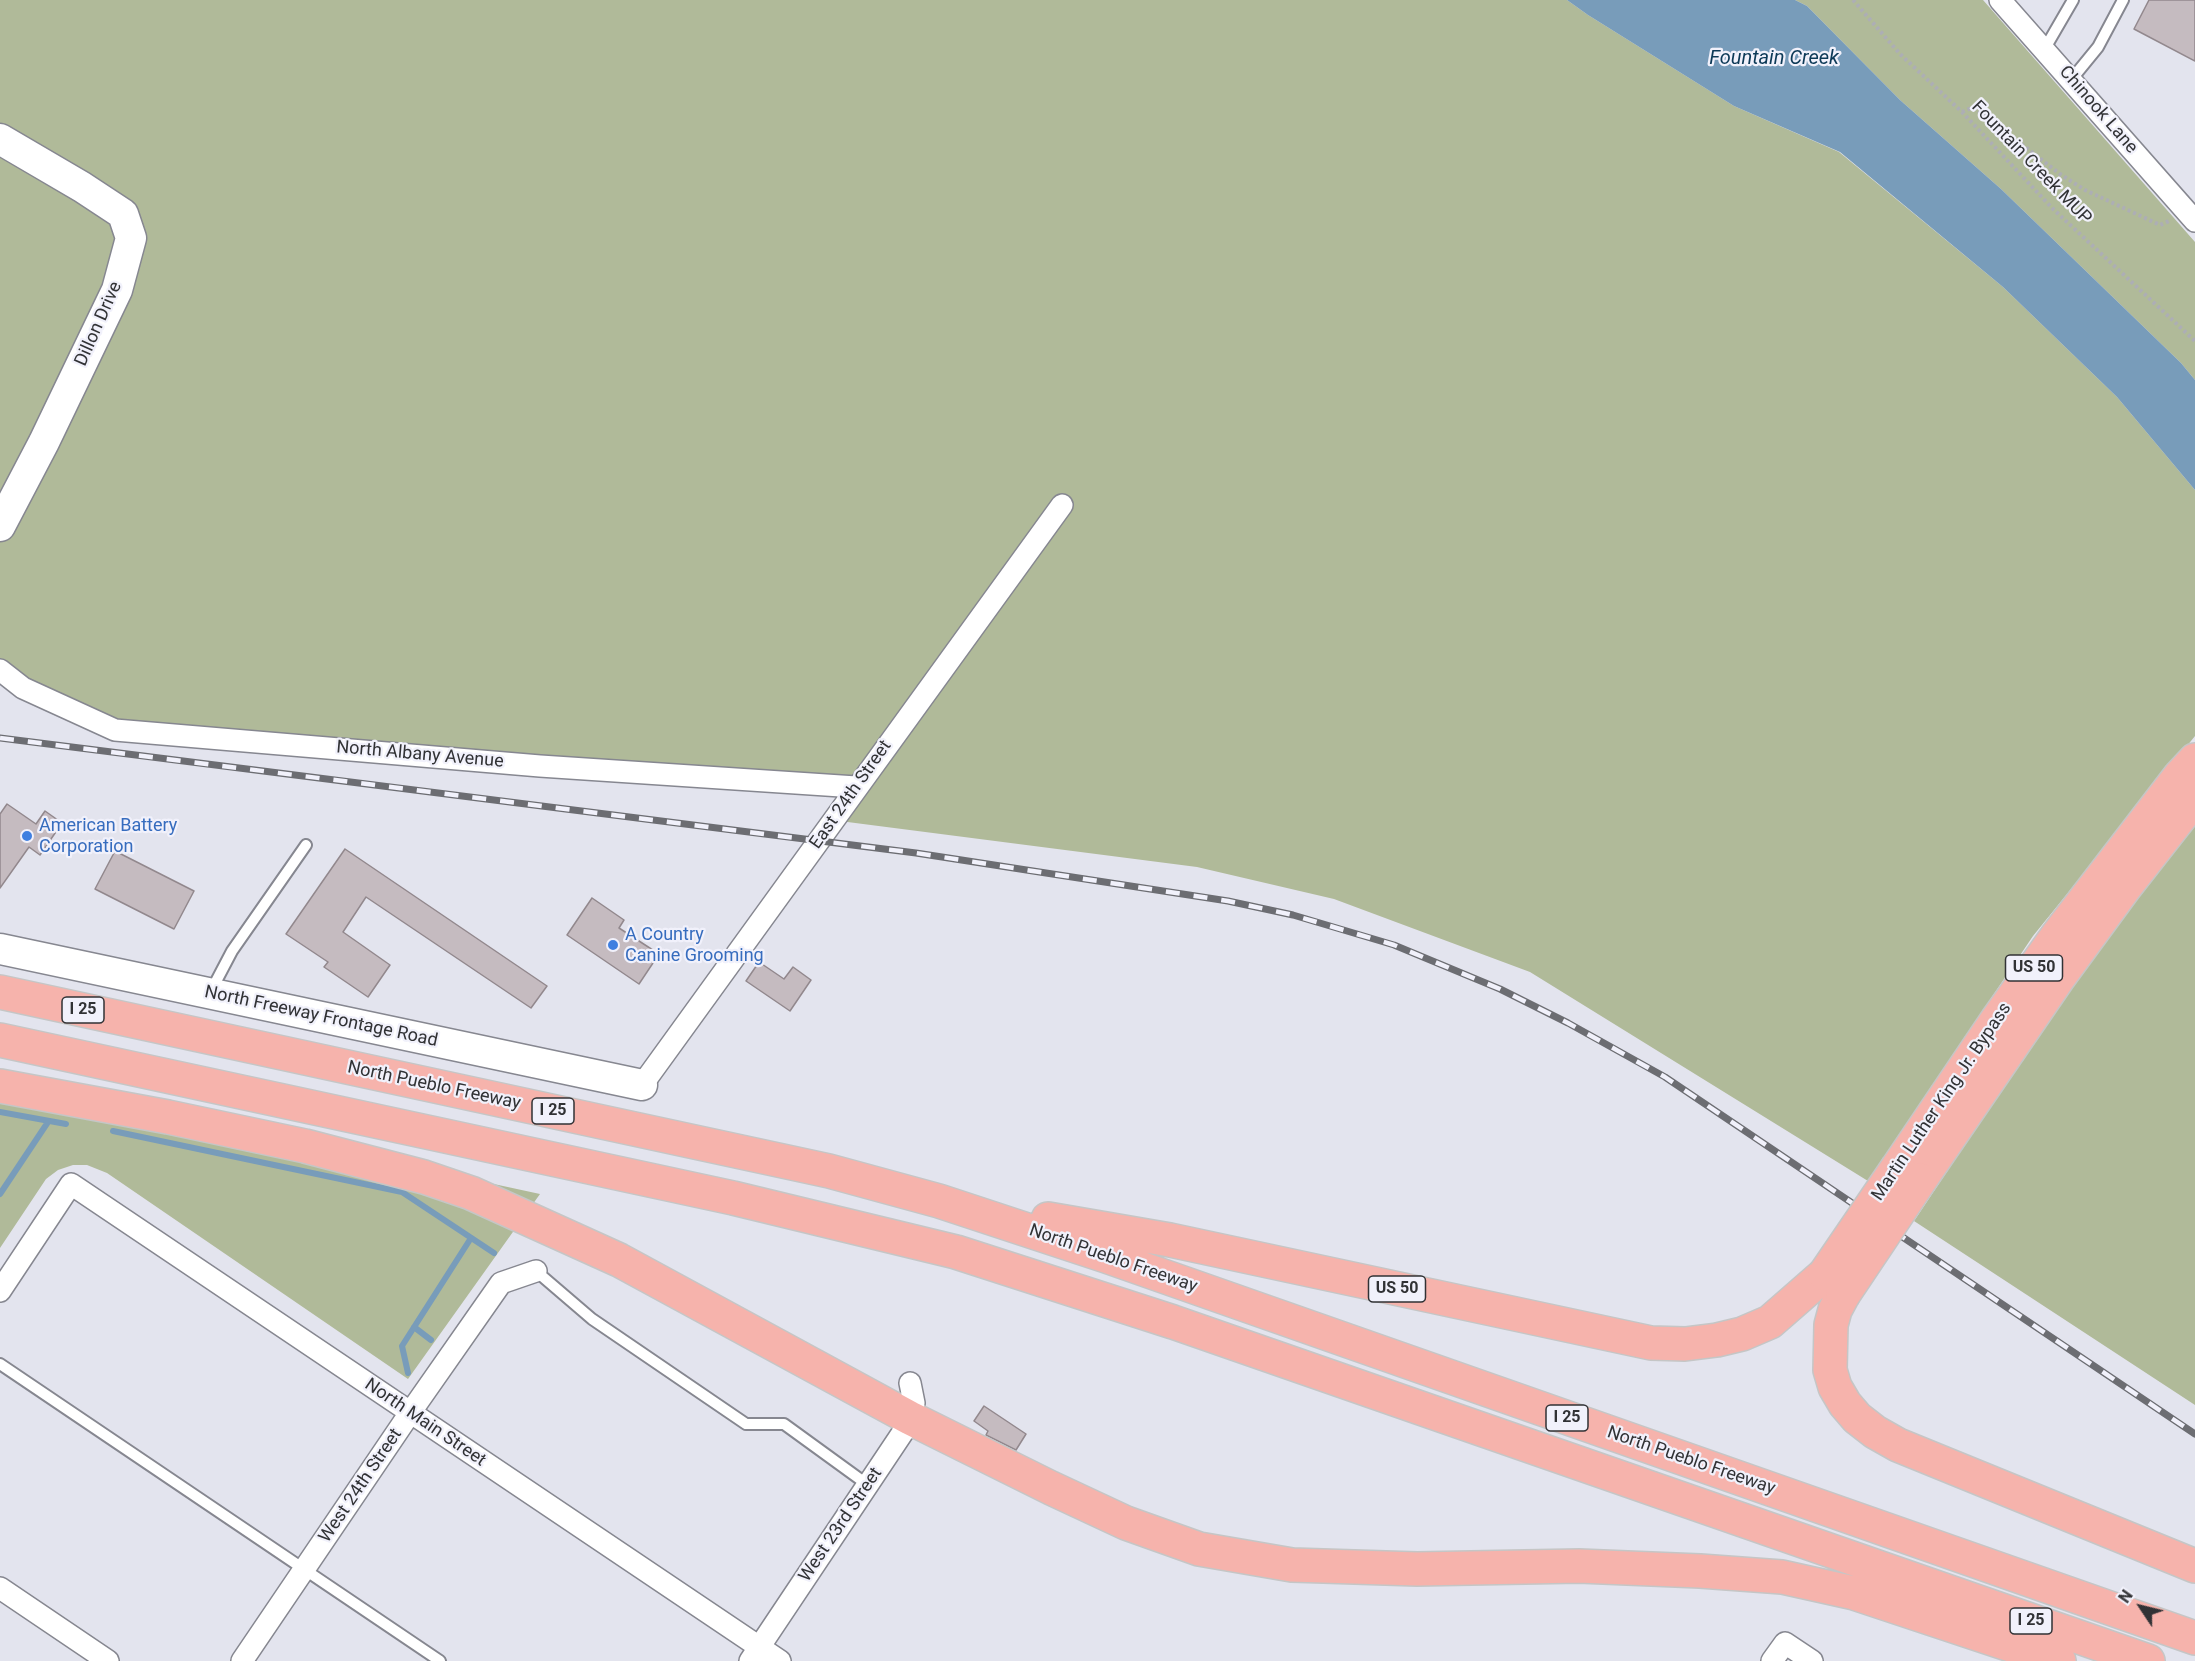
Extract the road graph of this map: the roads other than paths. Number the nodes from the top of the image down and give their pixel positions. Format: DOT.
graph roads {
  1 [pos="2000,0"];
  2 [pos="2073,0"];
  3 [pos="2123,0"];
  4 [pos="2044,50"];
  5 [pos="2071,80"];
  6 [pos="0,139"];
  7 [pos="2190,215"];
  8 [pos="1062,505"];
  9 [pos="0,526"];
  10 [pos="0,670"];
  11 [pos="2190,778"];
  12 [pos="856,787"];
  13 [pos="306,845"];
  14 [pos="0,949"];
  15 [pos="0,992"];
  16 [pos="210,993"];
  17 [pos="0,1040"];
  18 [pos="642,1085"];
  19 [pos="0,1086"];
  20 [pos="939,1201"];
  21 [pos="536,1271"];
  22 [pos="1834,1285"];
  23 [pos="0,1291"];
  24 [pos="0,1365"];
  25 [pos="910,1383"];
  26 [pos="410,1413"];
  27 [pos="910,1418"];
  28 [pos="868,1485"];
  29 [pos="2195,1566"];
  30 [pos="305,1568"];
  31 [pos="0,1588"];
  32 [pos="2195,1638"];
  33 [pos="755,1654"];
  34 [pos="108,1661"];
  35 [pos="242,1661"];
  36 [pos="440,1661"];
  37 [pos="780,1661"];
  38 [pos="1772,1661"];
  39 [pos="1812,1661"];
  40 [pos="2060,1661"];
  41 [pos="2148,1661"];
  1 -- 4 [label="street, Chinook Lane"];
  2 -- 4 [label="lane"];
  3 -- 5 [label="lane"];
  4 -- 5 [label="street, Chinook Lane"];
  5 -- 7 [label="street, Chinook Lane"];
  6 -- 9 [label="street, Dillon Drive"];
  8 -- 12 [label="street, East 24th Street"];
  10 -- 12 [label="street, North Albany Avenue"];
  11 -- 22 [label="highway, Martin Luther King Jr. Bypass / US 50, bridge"];
  12 -- 18 [label="street, East 24th Street"];
  13 -- 16 [label="lane"];
  14 -- 16 [label="street, North Freeway Frontage Road"];
  15 -- 20 [label="highway, North Pueblo Freeway / I 25"];
  16 -- 18 [label="street, North Freeway Frontage Road"];
  17 -- 41 [label="highway, I 25"];
  19 -- 27 [label="highway"];
  20 -- 22 [label="highway, Martin Luther King Jr. Bypass / US 50"];
  20 -- 32 [label="highway, North Pueblo Freeway / I 25"];
  21 -- 26 [label="street, West 24th Street"];
  21 -- 28 [label="lane"];
  22 -- 29 [label="highway"];
  23 -- 26 [label="street, North Main Street"];
  24 -- 30 [label="lane"];
  25 -- 27 [label="street, West 23rd Street"];
  26 -- 30 [label="street, West 24th Street"];
  26 -- 33 [label="street, North Main Street"];
  27 -- 28 [label="street, West 23rd Street"];
  27 -- 40 [label="highway"];
  28 -- 33 [label="street, West 23rd Street"];
  30 -- 35 [label="street, West 24th Street"];
  30 -- 36 [label="lane"];
  31 -- 34 [label="street"];
  33 -- 37 [label="street, North Main Street"];
  38 -- 39 [label="street"];
}
